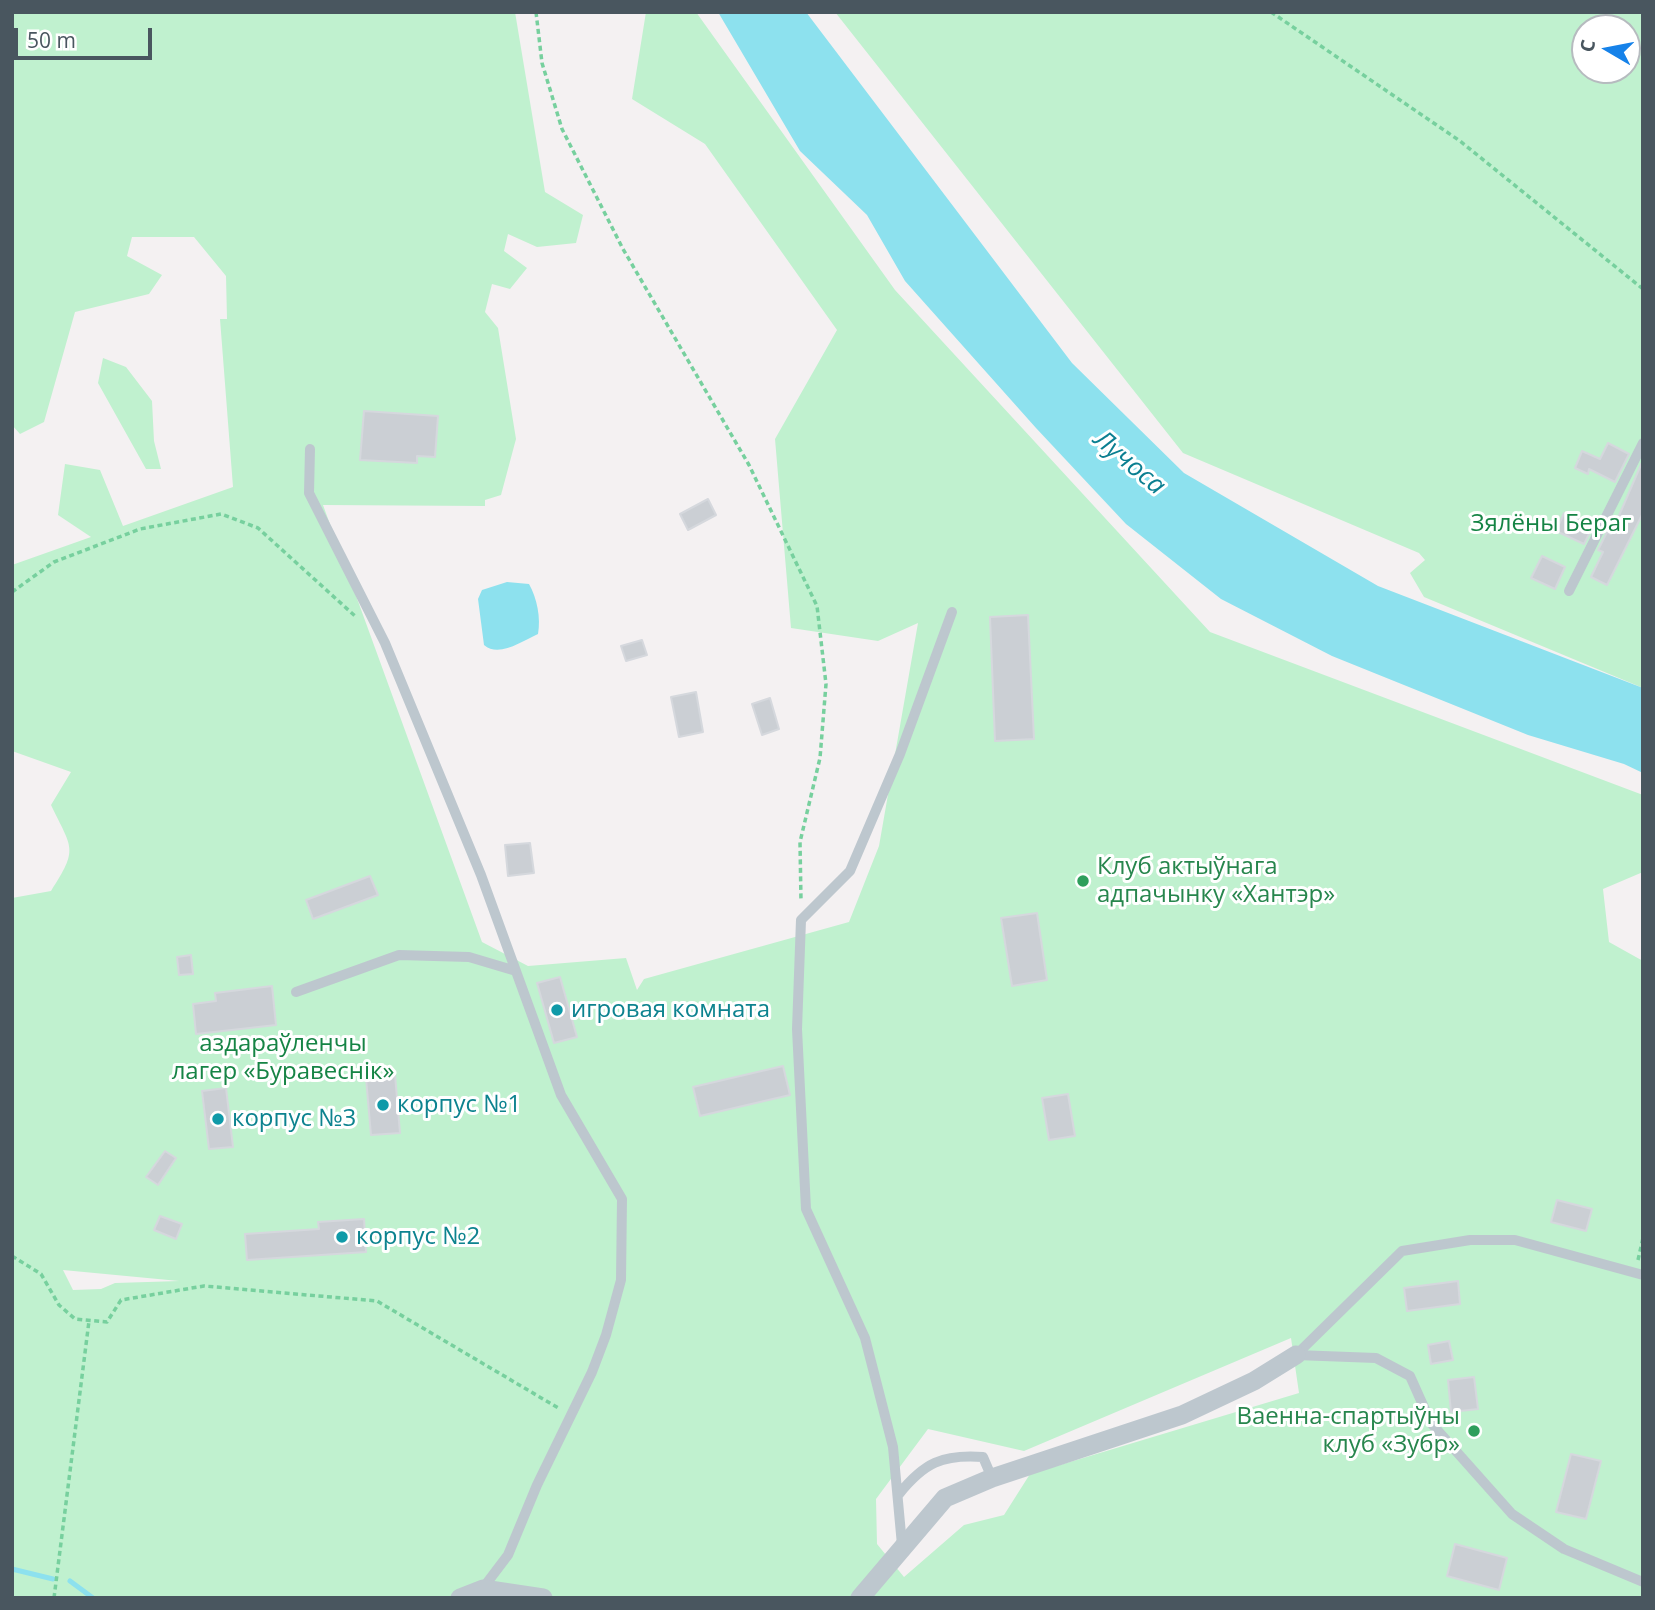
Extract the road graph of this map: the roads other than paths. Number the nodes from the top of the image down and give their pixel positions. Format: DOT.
graph roads {
  1 [pos="1643,443"];
  2 [pos="310,449"];
  3 [pos="1569,591"];
  4 [pos="952,612"];
  5 [pos="516,971"];
  6 [pos="296,992"];
  7 [pos="1639,1274"];
  8 [pos="1296,1355"];
  9 [pos="992,1478"];
  10 [pos="899,1494"];
  11 [pos="902,1551"];
  12 [pos="1643,1582"];
  13 [pos="483,1589"];
  14 [pos="460,1598"];
  15 [pos="543,1598"];
  16 [pos="860,1598"];
  1 -- 3 [label="lane"];
  2 -- 5 [label="lane"];
  4 -- 10 [label="lane"];
  5 -- 6 [label="lane"];
  5 -- 13 [label="lane"];
  7 -- 8 [label="lane"];
  8 -- 9 [label="street"];
  8 -- 12 [label="lane"];
  9 -- 10 [label="lane"];
  9 -- 11 [label="street"];
  10 -- 11 [label="lane"];
  11 -- 16 [label="street"];
  13 -- 14 [label="street"];
  13 -- 15 [label="street"];
}
